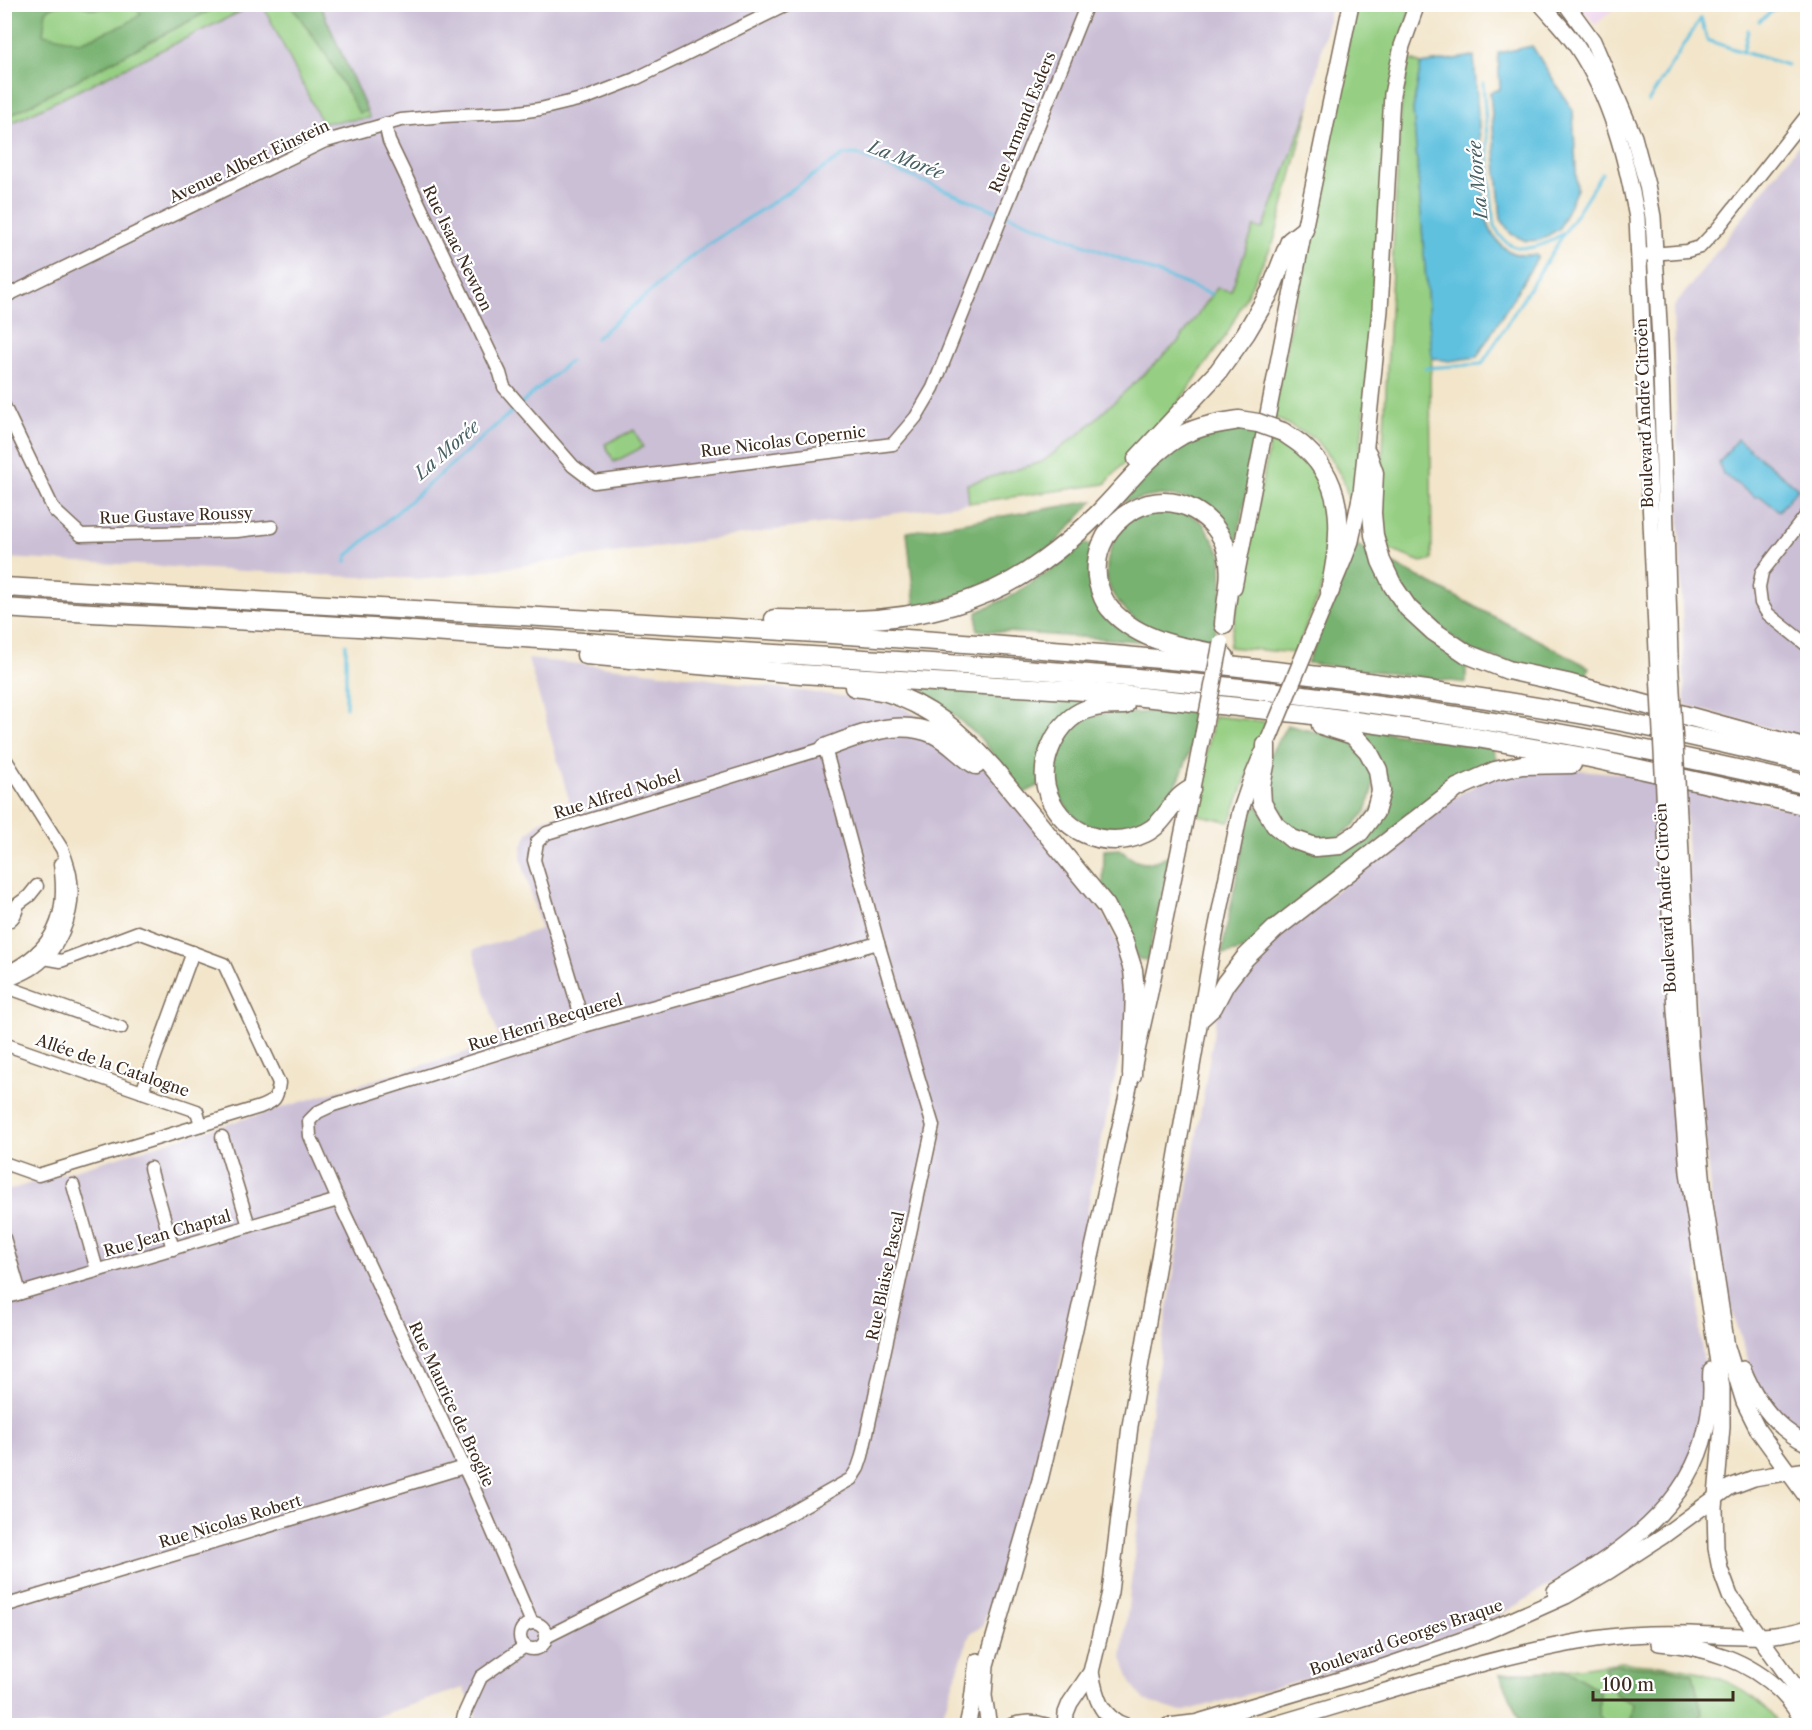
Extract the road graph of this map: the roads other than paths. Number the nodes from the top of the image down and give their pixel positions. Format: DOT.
graph roads {
  1 [pos="788,4"];
  2 [pos="1087,4"];
  3 [pos="1351,4"];
  4 [pos="1417,4"];
  5 [pos="1541,4"];
  6 [pos="1566,4"];
  7 [pos="1808,114"];
  8 [pos="385,124"];
  9 [pos="1304,230"];
  10 [pos="987,252"];
  11 [pos="1656,254"];
  12 [pos="1640,255"];
  13 [pos="4,297"];
  14 [pos="504,387"];
  15 [pos="4,406"];
  16 [pos="1366,453"];
  17 [pos="1100,512"];
  18 [pos="1808,513"];
  19 [pos="272,527"];
  20 [pos="4,587"];
  21 [pos="1330,591"];
  22 [pos="4,608"];
  23 [pos="621,621"];
  24 [pos="1224,625"];
  25 [pos="528,639"];
  26 [pos="1808,646"];
  27 [pos="1663,653"];
  28 [pos="1235,667"];
  29 [pos="801,674"];
  30 [pos="1146,698"];
  31 [pos="1305,714"];
  32 [pos="1267,742"];
  33 [pos="825,748"];
  34 [pos="1808,749"];
  35 [pos="4,757"];
  36 [pos="1590,758"];
  37 [pos="1808,763"];
  38 [pos="992,767"];
  39 [pos="1808,785"];
  40 [pos="1191,789"];
  41 [pos="1808,806"];
  42 [pos="37,886"];
  43 [pos="4,923"];
  44 [pos="878,943"];
  45 [pos="193,952"];
  46 [pos="41,955"];
  47 [pos="4,974"];
  48 [pos="4,984"];
  49 [pos="1202,1017"];
  50 [pos="584,1026"];
  51 [pos="121,1028"];
  52 [pos="4,1044"];
  53 [pos="1132,1075"];
  54 [pos="142,1092"];
  55 [pos="201,1125"];
  56 [pos="222,1137"];
  57 [pos="4,1163"];
  58 [pos="150,1168"];
  59 [pos="73,1185"];
  60 [pos="338,1200"];
  61 [pos="249,1226"];
  62 [pos="4,1238"];
  63 [pos="173,1249"];
  64 [pos="97,1270"];
  65 [pos="20,1293"];
  66 [pos="4,1298"];
  67 [pos="1722,1351"];
  68 [pos="1808,1444"];
  69 [pos="464,1467"];
  70 [pos="1808,1470"];
  71 [pos="1789,1472"];
  72 [pos="1741,1483"];
  73 [pos="1717,1496"];
  74 [pos="1808,1499"];
  75 [pos="1715,1521"];
  76 [pos="1013,1569"];
  77 [pos="4,1606"];
  78 [pos="532,1623"];
  79 [pos="1808,1628"];
  80 [pos="1627,1635"];
  81 [pos="546,1637"];
  82 [pos="1760,1637"];
  83 [pos="1457,1642"];
  84 [pos="525,1646"];
  85 [pos="1091,1672"];
  86 [pos="1808,1704"];
  87 [pos="1189,1724"];
  88 [pos="1278,1724"];
  89 [pos="461,1725"];
  90 [pos="967,1725"];
  91 [pos="989,1725"];
  92 [pos="1012,1725"];
  93 [pos="1047,1725"];
  94 [pos="1065,1725"];
  95 [pos="1126,1725"];
  96 [pos="1168,1725"];
  97 [pos="1806,1725"];
  1 -- 8 [label="street, Avenue Albert Einstein"];
  2 -- 10 [label="street, Rue Armand Esders"];
  3 -- 9 [label="main road"];
  4 -- 16 [label="main road"];
  5 -- 12 [label="main road, Boulevard André Citroën"];
  6 -- 11 [label="main road, Boulevard André Citroën"];
  7 -- 11 [label="street"];
  8 -- 13 [label="street, Avenue Albert Einstein"];
  8 -- 14 [label="street, Rue Isaac Newton"];
  9 -- 17 [label="highway"];
  9 -- 24 [label="main road"];
  10 -- 14 [label="street, Rue Nicolas Copernic"];
  11 -- 12 [label="street"];
  11 -- 27 [label="main road, Boulevard André Citroën"];
  12 -- 27 [label="main road, Boulevard André Citroën"];
  15 -- 19 [label="street, Rue Gustave Roussy"];
  16 -- 21 [label="main road"];
  16 -- 34 [label="highway"];
  17 -- 21 [label="highway, bridge"];
  17 -- 23 [label="highway"];
  18 -- 26 [label="street"];
  20 -- 23 [label="highway"];
  21 -- 32 [label="main road, bridge"];
  22 -- 25 [label="highway"];
  23 -- 28 [label="highway"];
  24 -- 28 [label="highway"];
  24 -- 40 [label="main road, bridge"];
  25 -- 29 [label="highway"];
  25 -- 39 [label="highway"];
  27 -- 67 [label="main road, Boulevard André Citroën, bridge"];
  28 -- 37 [label="highway"];
  29 -- 30 [label="highway"];
  29 -- 38 [label="highway"];
  30 -- 31 [label="highway"];
  30 -- 40 [label="highway"];
  31 -- 32 [label="highway"];
  31 -- 36 [label="highway"];
  32 -- 49 [label="main road"];
  33 -- 38 [label="highway"];
  33 -- 44 [label="street, Rue Blaise Pascal"];
  33 -- 50 [label="street, Rue Alfred Nobel"];
  35 -- 46 [label="street"];
  36 -- 41 [label="highway"];
  36 -- 49 [label="highway"];
  38 -- 53 [label="highway"];
  40 -- 53 [label="main road"];
  42 -- 43 [label="street"];
  44 -- 50 [label="street, Rue Henri Becquerel"];
  44 -- 81 [label="street, Rue Blaise Pascal"];
  45 -- 46 [label="street"];
  45 -- 54 [label="street"];
  45 -- 55 [label="street"];
  46 -- 47 [label="street"];
  46 -- 48 [label="street"];
  48 -- 51 [label="street"];
  49 -- 85 [label="main road"];
  50 -- 60 [label="street, Rue Henri Becquerel"];
  52 -- 54 [label="street, Allée de la Catalogne"];
  53 -- 76 [label="main road"];
  54 -- 55 [label="street, Allée de la Catalogne"];
  55 -- 57 [label="street"];
  56 -- 61 [label="street"];
  58 -- 63 [label="street"];
  59 -- 64 [label="street"];
  60 -- 61 [label="street, Rue Jean Chaptal"];
  60 -- 69 [label="street, Rue Maurice de Broglie"];
  61 -- 63 [label="street, Rue Jean Chaptal"];
  62 -- 65 [label="street"];
  63 -- 64 [label="street, Rue Jean Chaptal"];
  64 -- 65 [label="street, Rue Jean Chaptal"];
  65 -- 66 [label="street, Rue Jean Chaptal"];
  67 -- 68 [label="main road"];
  67 -- 71 [label="main road, Boulevard André Citroën"];
  67 -- 73 [label="main road, Boulevard André Citroën"];
  67 -- 83 [label="main road"];
  69 -- 77 [label="street, Rue Nicolas Robert"];
  69 -- 78 [label="street, Rue Maurice de Broglie"];
  70 -- 71 [label="main road"];
  71 -- 72 [label="main road, Boulevard Georges Braque"];
  71 -- 74 [label="main road, Boulevard André Citroën"];
  72 -- 73 [label="main road, Boulevard Georges Braque"];
  72 -- 75 [label="main road"];
  73 -- 75 [label="main road, Boulevard André Citroën"];
  73 -- 83 [label="main road, Boulevard Georges Braque"];
  75 -- 82 [label="main road, Boulevard André Citroën"];
  76 -- 90 [label="main road"];
  76 -- 91 [label="main road"];
  78 -- 81 [label="street"];
  78 -- 84 [label="street"];
  79 -- 82 [label="main road"];
  80 -- 82 [label="main road"];
  80 -- 88 [label="main road"];
  80 -- 97 [label="main road"];
  81 -- 84 [label="street"];
  82 -- 86 [label="main road"];
  83 -- 87 [label="main road, Boulevard Georges Braque"];
  84 -- 89 [label="street"];
  85 -- 94 [label="main road"];
  85 -- 95 [label="main road"];
  87 -- 96 [label="main road, Boulevard Georges Braque"];
  92 -- 93 [label="main road"];
}
